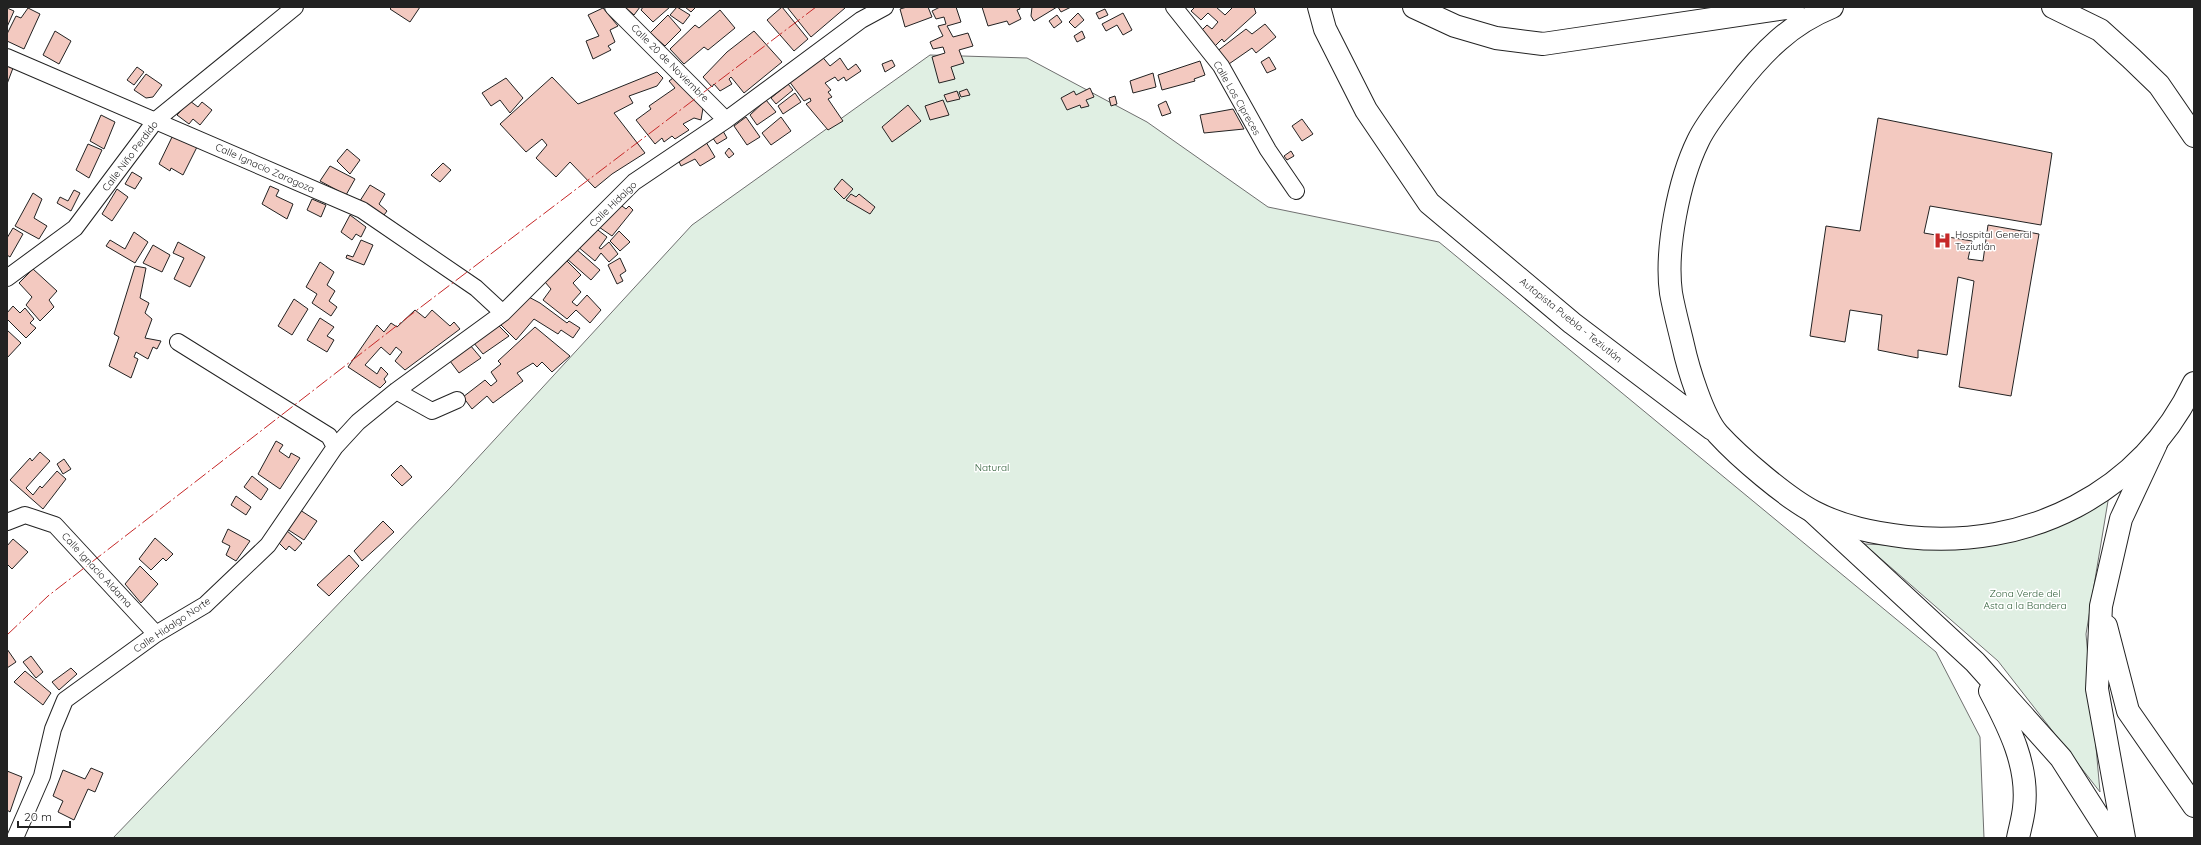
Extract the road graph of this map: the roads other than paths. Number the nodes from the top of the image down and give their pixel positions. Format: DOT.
graph roads {
  1 [pos="295,7"];
  2 [pos="613,7"];
  3 [pos="885,7"];
  4 [pos="1174,7"];
  5 [pos="1319,7"];
  6 [pos="1793,7"];
  7 [pos="1832,7"];
  8 [pos="2053,7"];
  9 [pos="1416,9"];
  10 [pos="861,14"];
  11 [pos="7,57"];
  12 [pos="156,120"];
  13 [pos="726,120"];
  14 [pos="2194,136"];
  15 [pos="1296,191"];
  16 [pos="7,278"];
  17 [pos="503,313"];
  18 [pos="178,342"];
  19 [pos="2194,383"];
  20 [pos="396,391"];
  21 [pos="457,400"];
  22 [pos="1716,432"];
  23 [pos="2156,443"];
  24 [pos="335,448"];
  25 [pos="1812,511"];
  26 [pos="7,522"];
  27 [pos="2101,606"];
  28 [pos="156,634"];
  29 [pos="1975,662"];
  30 [pos="2194,806"];
  31 [pos="14,838"];
  32 [pos="2018,838"];
  33 [pos="2112,838"];
  34 [pos="2124,838"];
  1 -- 12 [label="street, Calle Niño Perdido"];
  2 -- 13 [label="street, Calle 20 de Noviembre"];
  3 -- 10 [label="street, Calle Hidalgo"];
  4 -- 15 [label="street, Calle Los Cipreces"];
  5 -- 22 [label="main road, Autopista Puebla - Teziutlán"];
  6 -- 9 [label="main road"];
  7 -- 22 [label="main road, Autopista Puebla - Teziutlán"];
  8 -- 14 [label="main road"];
  10 -- 13 [label="street, Calle Hidalgo"];
  11 -- 12 [label="street, Calle Ignacio Zaragoza"];
  12 -- 16 [label="street, Calle Niño Perdido"];
  12 -- 17 [label="street, Calle Ignacio Zaragoza"];
  13 -- 17 [label="street, Calle Hidalgo"];
  17 -- 20 [label="street, Calle Hidalgo"];
  18 -- 24 [label="street"];
  19 -- 23 [label="main road, Autopista Puebla - Teziutlán"];
  20 -- 21 [label="street"];
  20 -- 24 [label="street, Calle Hidalgo Norte"];
  22 -- 25 [label="main road, Autopista Puebla - Teziutlán"];
  23 -- 25 [label="main road, Autopista Puebla - Teziutlán"];
  23 -- 27 [label="main road"];
  24 -- 28 [label="street, Calle Hidalgo Norte"];
  25 -- 29 [label="main road"];
  26 -- 28 [label="street, Calle Ignacio Aldama"];
  27 -- 30 [label="main road"];
  27 -- 34 [label="main road"];
  28 -- 31 [label="street, Calle Hidalgo Norte"];
  29 -- 32 [label="main road"];
  29 -- 33 [label="main road"];
}
